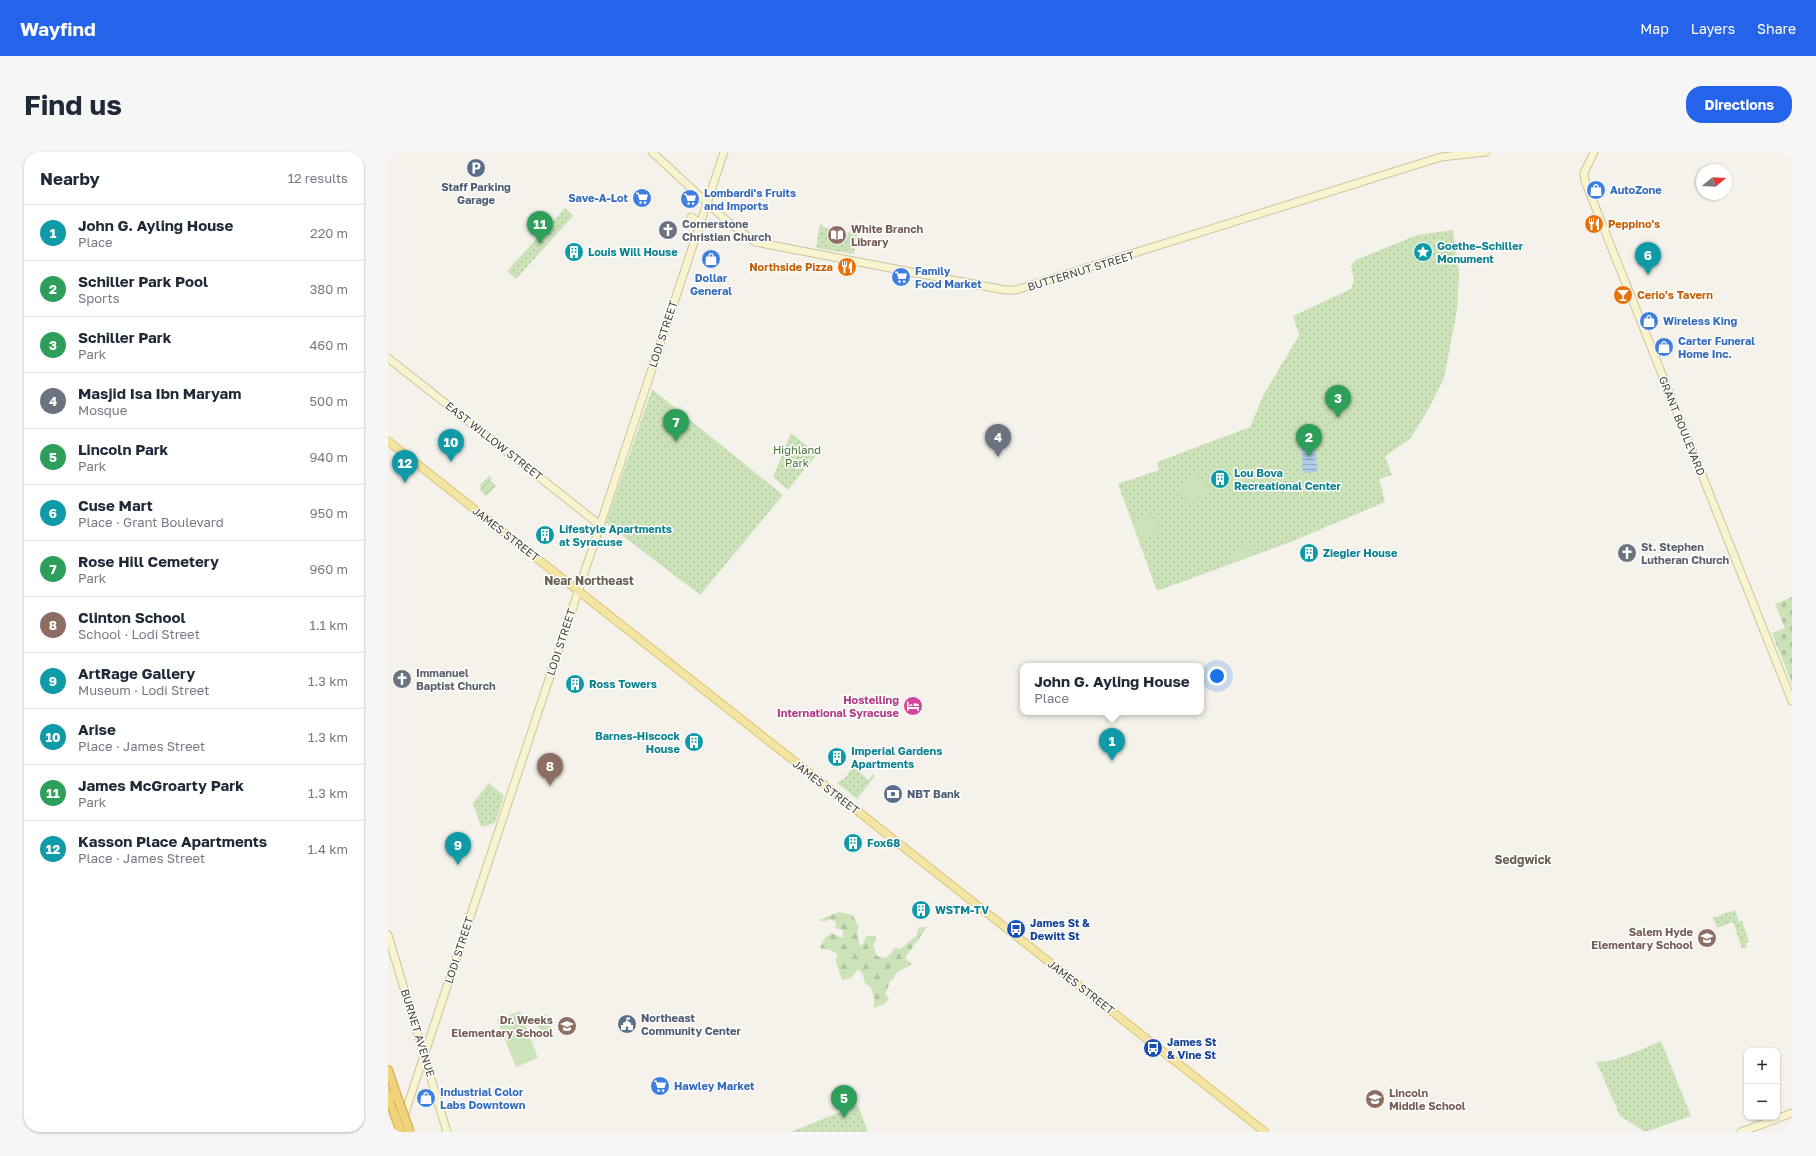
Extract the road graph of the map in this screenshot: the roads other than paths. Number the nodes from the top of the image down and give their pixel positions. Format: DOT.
graph roads {
  1 [pos="652,152"];
  2 [pos="724,152"];
  3 [pos="1486,152"];
  4 [pos="1594,152"];
  5 [pos="707,202"];
  6 [pos="691,217"];
  7 [pos="700,223"];
  8 [pos="388,358"];
  9 [pos="388,441"];
  10 [pos="600,525"];
  11 [pos="578,591"];
  12 [pos="1792,701"];
  13 [pos="388,934"];
  14 [pos="425,1054"];
  15 [pos="388,1070"];
  16 [pos="418,1074"];
  17 [pos="431,1075"];
  18 [pos="388,1094"];
  19 [pos="1792,1113"];
  20 [pos="400,1132"];
  21 [pos="410,1132"];
  22 [pos="447,1132"];
  23 [pos="1265,1132"];
  24 [pos="1741,1132"];
  1 -- 5 [label="street, BUTTERNUT STREET"];
  2 -- 5 [label="street, LODI STREET"];
  3 -- 5 [label="street, BUTTERNUT STREET"];
  4 -- 12 [label="street, GRANT BOULEVARD"];
  5 -- 7 [label="street, LODI STREET"];
  6 -- 7 [label="street"];
  7 -- 10 [label="street, LODI STREET"];
  8 -- 10 [label="street, EAST WILLOW STREET"];
  9 -- 11 [label="main road, JAMES STREET"];
  10 -- 11 [label="street, LODI STREET"];
  11 -- 14 [label="street, LODI STREET"];
  11 -- 23 [label="main road, JAMES STREET"];
  13 -- 14 [label="street, BURNET AVENUE"];
  14 -- 16 [label="street, LODI STREET"];
  14 -- 17 [label="street, BURNET AVENUE"];
  15 -- 21 [label="highway, bridge"];
  16 -- 17 [label="street"];
  16 -- 20 [label="street, LODI STREET"];
  17 -- 22 [label="street, BURNET AVENUE"];
  18 -- 20 [label="highway, bridge"];
  19 -- 24 [label="street"];
}
